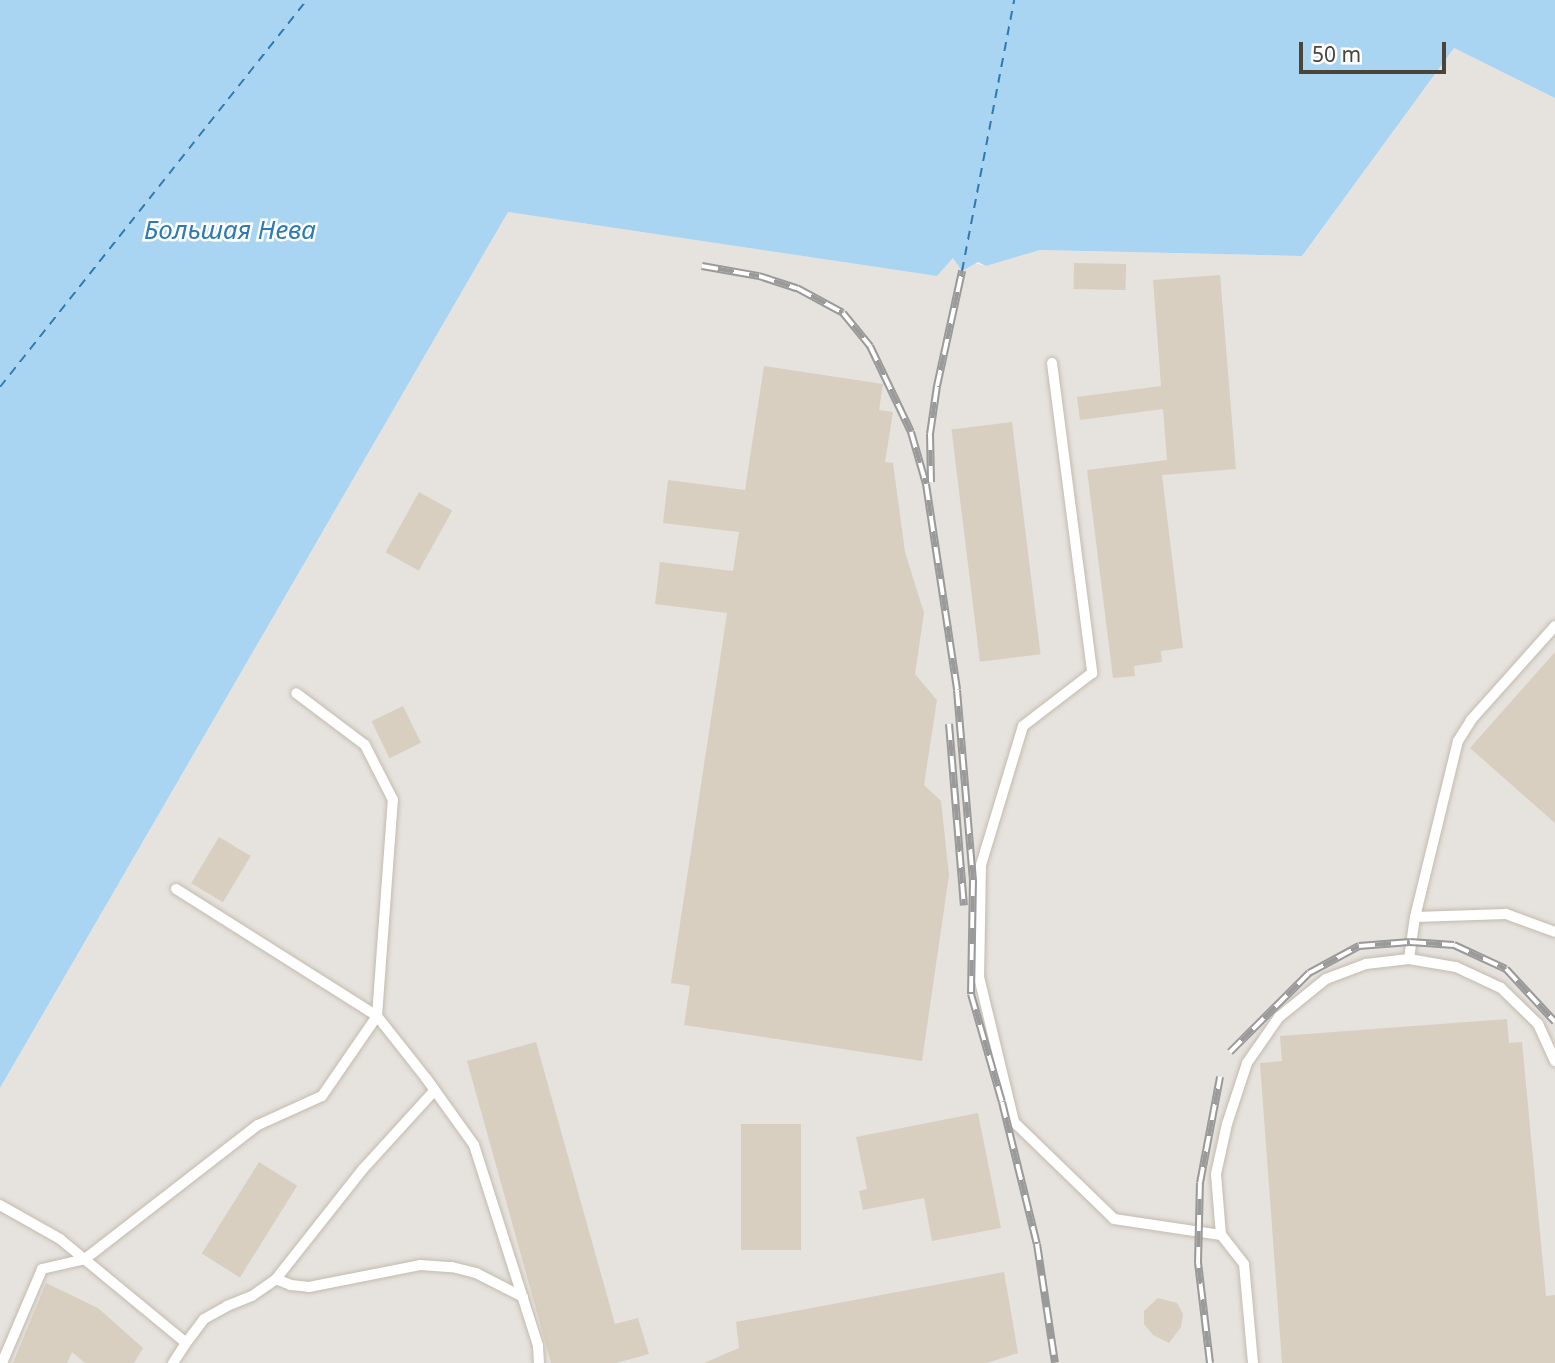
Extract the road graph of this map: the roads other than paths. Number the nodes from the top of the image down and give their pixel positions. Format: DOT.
graph roads {
  1 [pos="1052,363"];
  2 [pos="1555,626"];
  3 [pos="296,692"];
  4 [pos="176,889"];
  5 [pos="1415,917"];
  6 [pos="1555,932"];
  7 [pos="1409,959"];
  8 [pos="377,1016"];
  9 [pos="1555,1061"];
  10 [pos="434,1091"];
  11 [pos="0,1205"];
  12 [pos="1221,1235"];
  13 [pos="85,1259"];
  14 [pos="276,1279"];
  15 [pos="523,1297"];
  16 [pos="186,1343"];
  17 [pos="2,1363"];
  18 [pos="173,1363"];
  19 [pos="539,1363"];
  20 [pos="1253,1363"];
  1 -- 12 [label="lane"];
  2 -- 5 [label="lane"];
  3 -- 8 [label="lane"];
  4 -- 8 [label="lane"];
  5 -- 6 [label="lane"];
  5 -- 7 [label="lane"];
  7 -- 9 [label="lane"];
  7 -- 12 [label="lane"];
  8 -- 10 [label="lane"];
  8 -- 13 [label="lane"];
  10 -- 14 [label="lane"];
  10 -- 15 [label="lane"];
  11 -- 13 [label="lane"];
  12 -- 20 [label="lane"];
  13 -- 16 [label="lane"];
  13 -- 17 [label="lane"];
  14 -- 15 [label="lane"];
  14 -- 16 [label="lane"];
  15 -- 19 [label="lane"];
  16 -- 18 [label="lane"];
}
